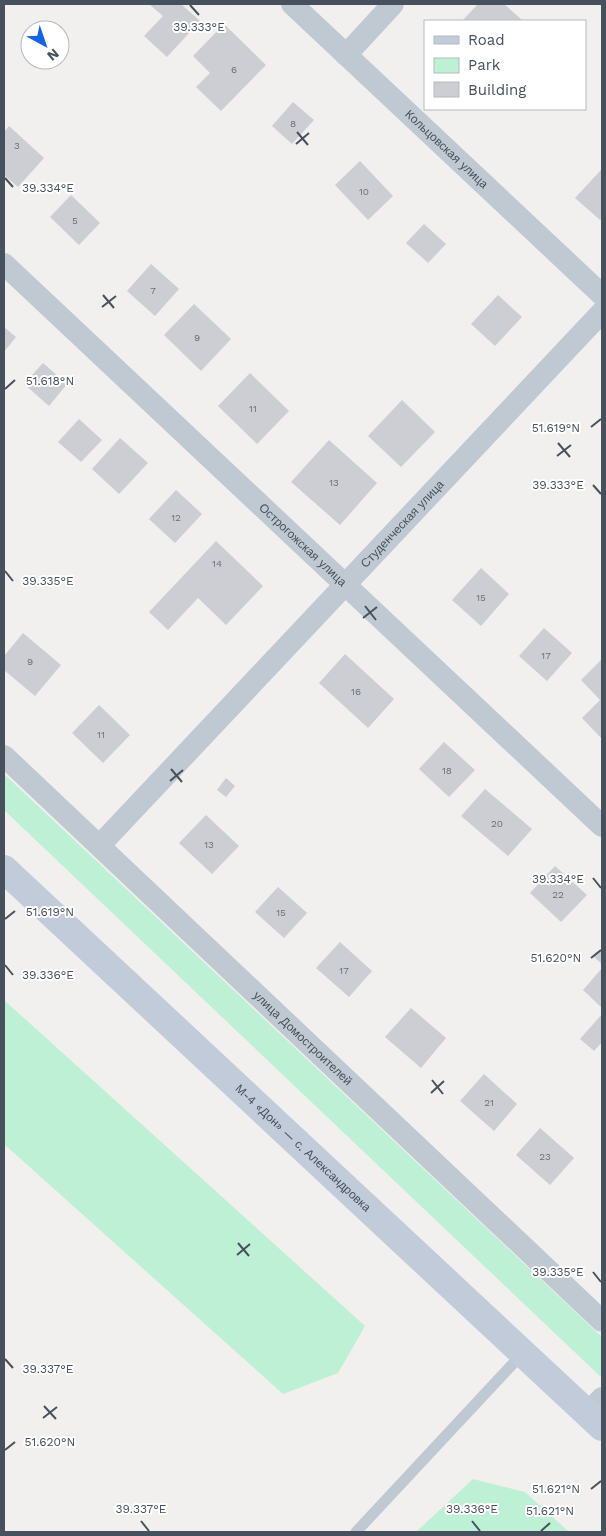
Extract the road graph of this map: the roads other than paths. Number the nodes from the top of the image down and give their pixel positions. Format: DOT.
graph roads {
  1 [pos="292,4"];
  2 [pos="393,4"];
  3 [pos="346,55"];
  4 [pos="4,264"];
  5 [pos="602,295"];
  6 [pos="602,312"];
  7 [pos="346,584"];
  8 [pos="4,756"];
  9 [pos="602,826"];
  10 [pos="100,845"];
  11 [pos="4,870"];
  12 [pos="602,1321"];
  13 [pos="523,1352"];
  14 [pos="598,1413"];
  15 [pos="356,1532"];
  1 -- 3 [label="street, Кольцовская улица"];
  2 -- 3 [label="street"];
  3 -- 5 [label="street, Кольцовская улица"];
  4 -- 7 [label="street, Острогожская улица"];
  6 -- 7 [label="street, Студенческая улица"];
  7 -- 9 [label="street, Острогожская улица"];
  7 -- 10 [label="street, Студенческая улица"];
  8 -- 10 [label="street, улица Домостроителей"];
  10 -- 12 [label="street, улица Домостроителей"];
  11 -- 13 [label="main road, М-4 «Дон» — с. Александровка"];
  13 -- 14 [label="main road, М-4 «Дон» — с. Александровка"];
  13 -- 15 [label="lane"];
}
